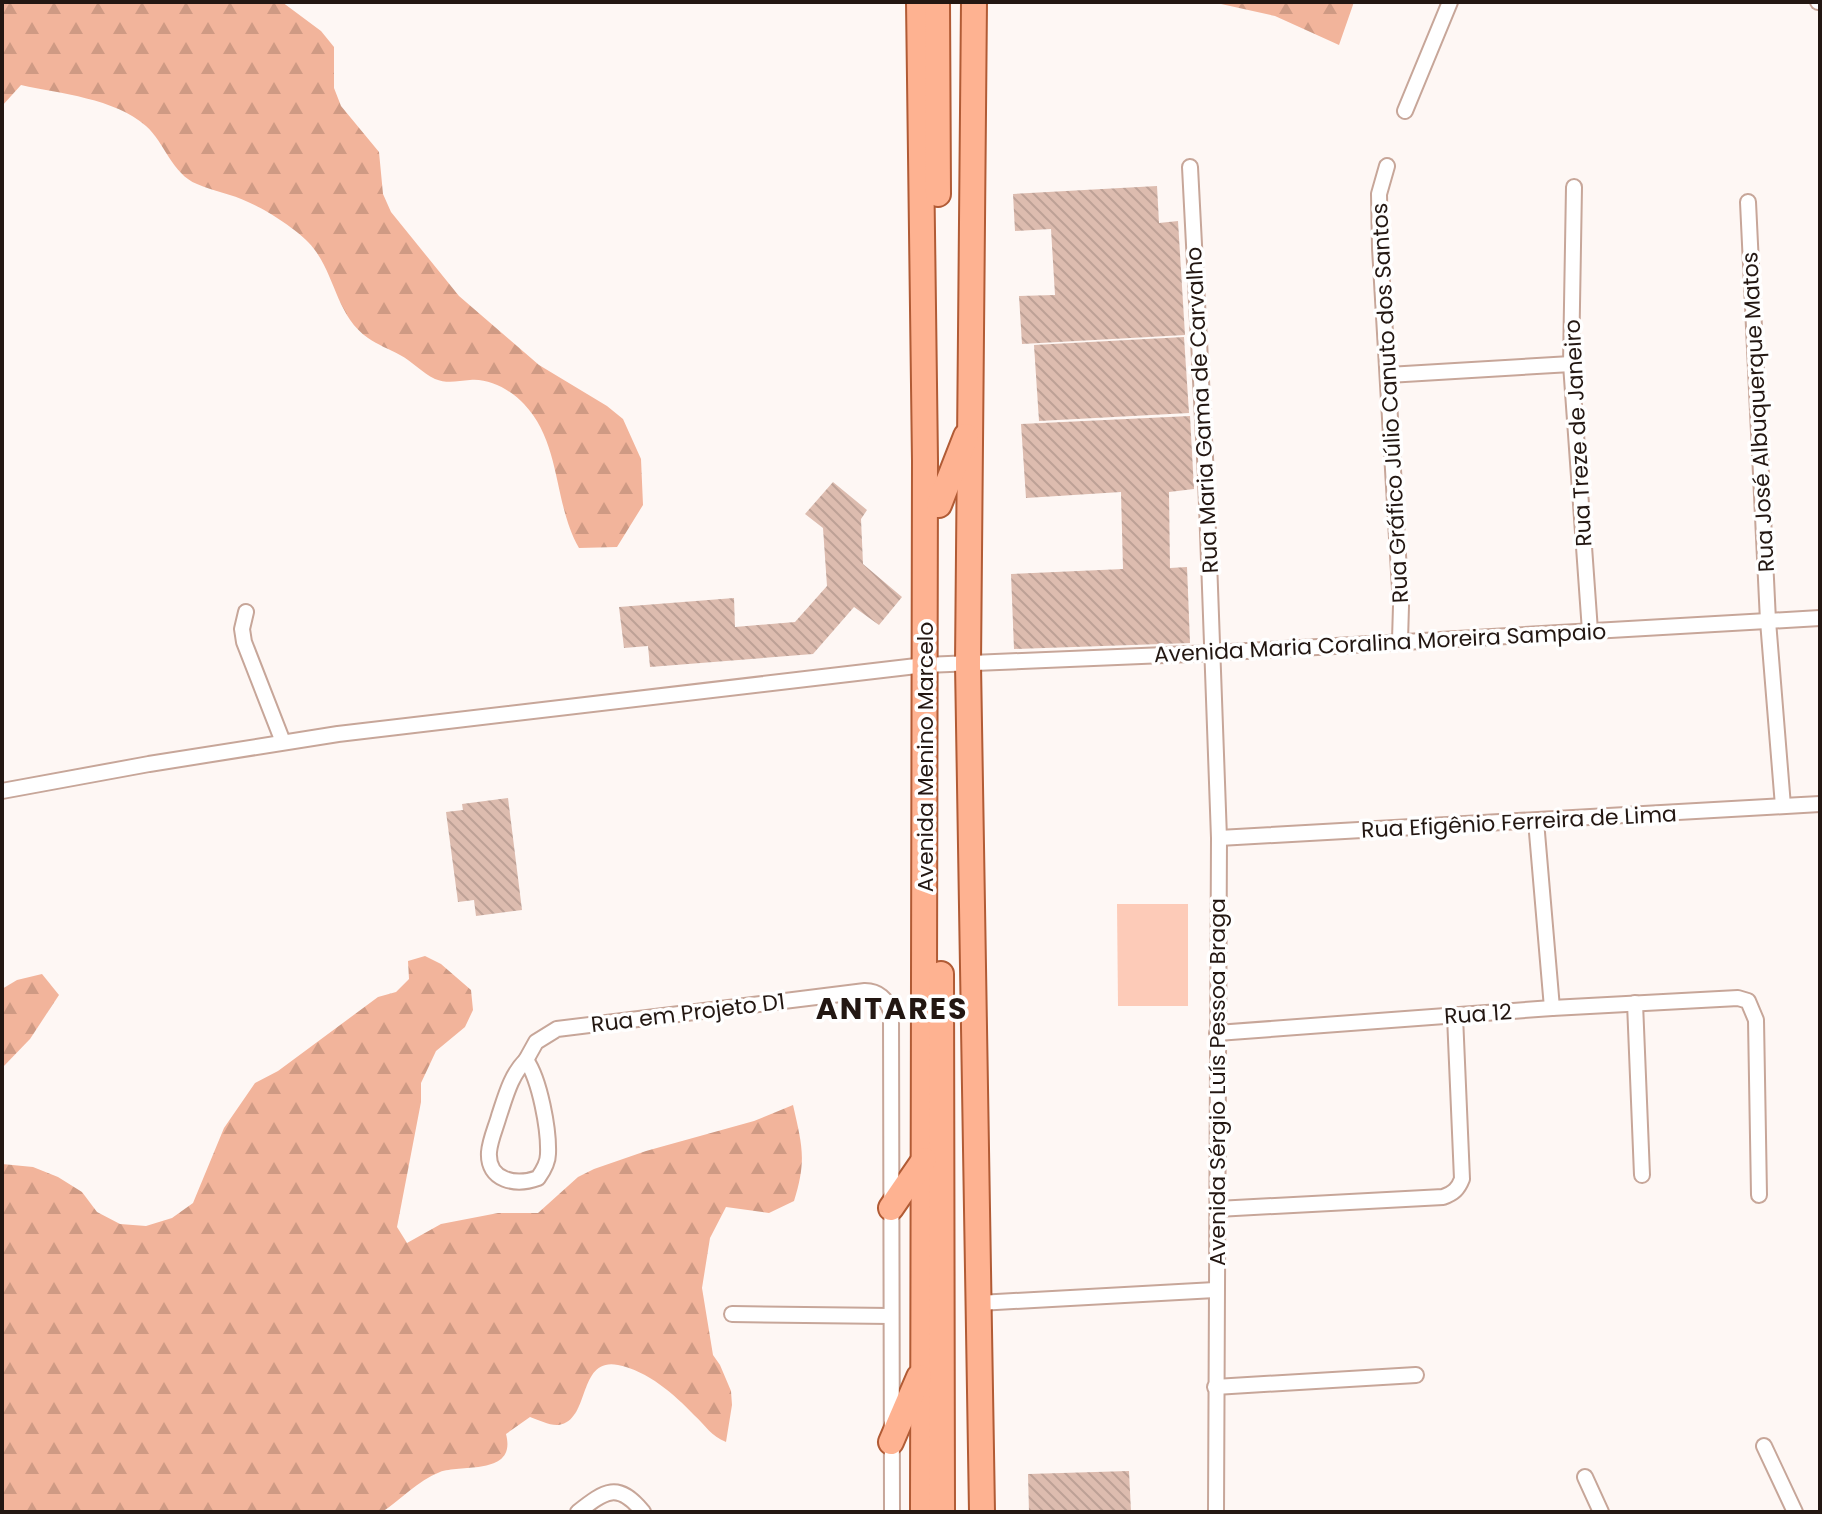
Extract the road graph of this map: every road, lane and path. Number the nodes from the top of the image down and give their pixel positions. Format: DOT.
graph roads {
  1 [pos="919,2"];
  2 [pos="937,2"];
  3 [pos="974,2"];
  4 [pos="1450,2"];
  5 [pos="1405,111"];
  6 [pos="1387,166"];
  7 [pos="1190,167"];
  8 [pos="1574,187"];
  9 [pos="1748,202"];
  10 [pos="1571,364"];
  11 [pos="1388,375"];
  12 [pos="971,422"];
  13 [pos="939,505"];
  14 [pos="246,612"];
  15 [pos="1820,618"];
  16 [pos="1768,621"];
  17 [pos="1590,631"];
  18 [pos="1400,640"];
  19 [pos="1213,653"];
  20 [pos="968,664"];
  21 [pos="933,665"];
  22 [pos="283,742"];
  23 [pos="2,791"];
  24 [pos="1820,804"];
  25 [pos="1783,806"];
  26 [pos="1536,821"];
  27 [pos="1219,838"];
  28 [pos="1635,1003"];
  29 [pos="1552,1008"];
  30 [pos="1455,1016"];
  31 [pos="1217,1033"];
  32 [pos="526,1060"];
  33 [pos="924,1160"];
  34 [pos="1642,1175"];
  35 [pos="1759,1195"];
  36 [pos="891,1208"];
  37 [pos="1217,1209"];
  38 [pos="1215,1290"];
  39 [pos="979,1303"];
  40 [pos="732,1314"];
  41 [pos="891,1316"];
  42 [pos="924,1363"];
  43 [pos="1416,1375"];
  44 [pos="1215,1387"];
  45 [pos="891,1442"];
  46 [pos="1764,1446"];
  47 [pos="1585,1477"];
  48 [pos="578,1512"];
  49 [pos="643,1512"];
  50 [pos="892,1512"];
  51 [pos="923,1512"];
  52 [pos="942,1512"];
  53 [pos="982,1512"];
  54 [pos="1216,1512"];
  55 [pos="1601,1512"];
  56 [pos="1795,1512"];
  1 -- 21 [label="main road, Avenida Menino Marcelo"];
  2 -- 13 [label="main road, Avenida Menino Marcelo"];
  3 -- 12 [label="main road"];
  4 -- 5 [label="street"];
  6 -- 11 [label="street, Rua Gráfico Júlio Canuto dos Santos"];
  7 -- 19 [label="street, Rua Maria Gama de Carvalho"];
  8 -- 10 [label="street, Rua Treze de Janeiro"];
  9 -- 16 [label="street, Rua José Albuquerque Matos"];
  10 -- 11 [label="street"];
  10 -- 17 [label="street, Rua Treze de Janeiro"];
  11 -- 18 [label="street, Rua Gráfico Júlio Canuto dos Santos"];
  12 -- 13 [label="main road"];
  12 -- 20 [label="main road"];
  13 -- 21 [label="main road, Avenida Menino Marcelo"];
  14 -- 22 [label="street"];
  15 -- 16 [label="street, Avenida Maria Coralina Moreira Sampaio"];
  16 -- 17 [label="street, Avenida Maria Coralina Moreira Sampaio"];
  16 -- 25 [label="street, Rua José Albuquerque Matos"];
  17 -- 18 [label="street, Avenida Maria Coralina Moreira Sampaio"];
  18 -- 19 [label="street, Avenida Maria Coralina Moreira Sampaio"];
  19 -- 20 [label="street, Avenida Maria Coralina Moreira Sampaio"];
  19 -- 27 [label="street, Avenida Sérgio Luís Pessoa Braga"];
  20 -- 21 [label="street, Avenida Maria Coralina Moreira Sampaio"];
  20 -- 39 [label="main road"];
  21 -- 22 [label="street, Avenida Maria Coralina Moreira Sampaio"];
  21 -- 33 [label="main road, Avenida Menino Marcelo"];
  21 -- 52 [label="main road, Avenida Menino Marcelo"];
  22 -- 23 [label="street, Avenida Maria Coralina Moreira Sampaio"];
  24 -- 25 [label="street, Rua Efigênio Ferreira de Lima"];
  25 -- 26 [label="street, Rua Efigênio Ferreira de Lima"];
  26 -- 27 [label="street, Rua Efigênio Ferreira de Lima"];
  26 -- 29 [label="street"];
  27 -- 31 [label="street, Avenida Sérgio Luís Pessoa Braga"];
  28 -- 29 [label="street, Rua 12"];
  28 -- 34 [label="street"];
  28 -- 35 [label="street, Rua 12"];
  29 -- 30 [label="street, Rua 12"];
  30 -- 31 [label="street, Rua 12"];
  30 -- 37 [label="street"];
  31 -- 37 [label="street, Avenida Sérgio Luís Pessoa Braga"];
  32 -- 32 [label="street, Rua em Projeto D1"];
  32 -- 36 [label="street, Rua em Projeto D1"];
  33 -- 36 [label="main road"];
  33 -- 42 [label="main road, Avenida Menino Marcelo"];
  36 -- 41 [label="street"];
  37 -- 38 [label="street, Avenida Sérgio Luís Pessoa Braga"];
  38 -- 39 [label="street"];
  38 -- 44 [label="street, Avenida Sérgio Luís Pessoa Braga"];
  39 -- 53 [label="main road"];
  40 -- 41 [label="street"];
  41 -- 45 [label="street"];
  42 -- 45 [label="main road"];
  42 -- 51 [label="main road, Avenida Menino Marcelo"];
  43 -- 44 [label="street"];
  44 -- 54 [label="street, Avenida Sérgio Luís Pessoa Braga"];
  45 -- 50 [label="street"];
  46 -- 56 [label="street"];
  47 -- 55 [label="street"];
  48 -- 49 [label="street"];
}
